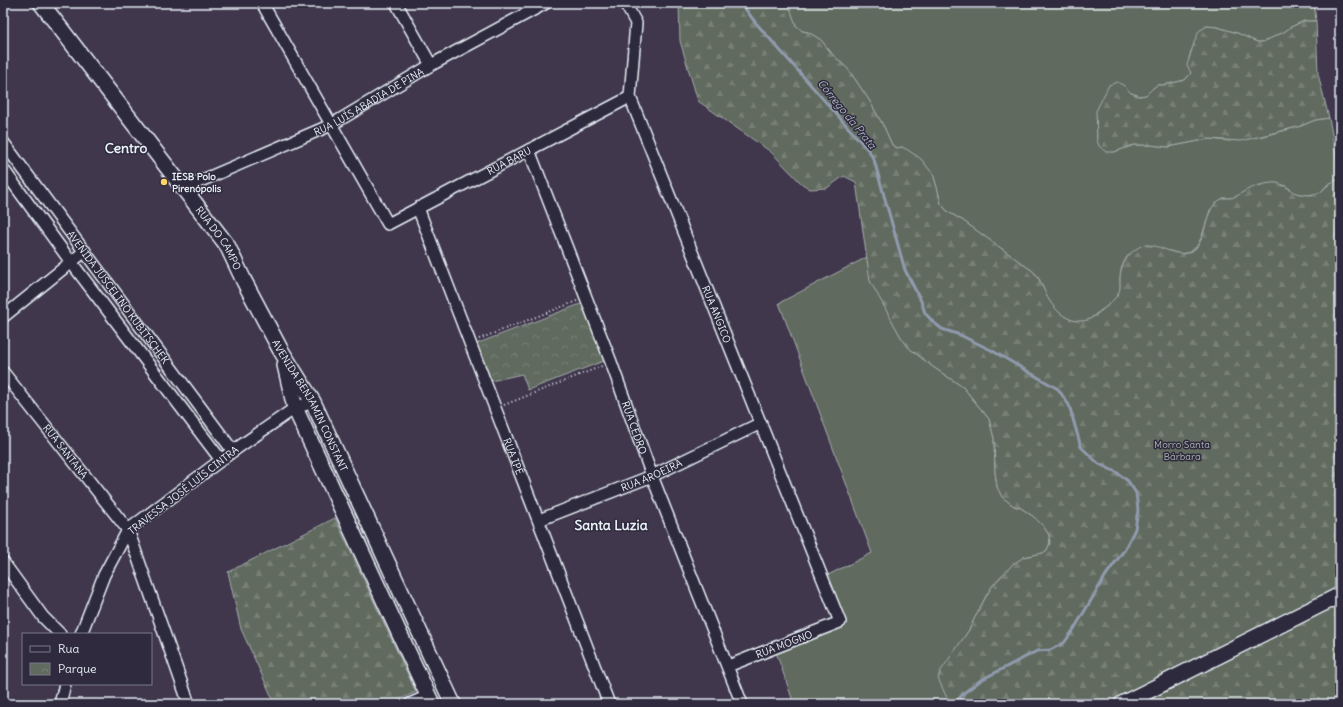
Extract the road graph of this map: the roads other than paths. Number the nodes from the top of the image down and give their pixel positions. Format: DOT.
graph roads {
  1 [pos="42,3"];
  2 [pos="262,3"];
  3 [pos="396,3"];
  4 [pos="546,3"];
  5 [pos="625,3"];
  6 [pos="431,65"];
  7 [pos="630,97"];
  8 [pos="331,125"];
  9 [pos="3,142"];
  10 [pos="529,150"];
  11 [pos="3,169"];
  12 [pos="184,188"];
  13 [pos="418,208"];
  14 [pos="85,251"];
  15 [pos="71,262"];
  16 [pos="3,318"];
  17 [pos="137,322"];
  18 [pos="124,332"];
  19 [pos="280,349"];
  20 [pos="3,372"];
  21 [pos="313,402"];
  22 [pos="295,408"];
  23 [pos="761,423"];
  24 [pos="233,451"];
  25 [pos="221,460"];
  26 [pos="652,476"];
  27 [pos="539,520"];
  28 [pos="128,530"];
  29 [pos="388,561"];
  30 [pos="3,562"];
  31 [pos="370,569"];
  32 [pos="1340,595"];
  33 [pos="840,622"];
  34 [pos="59,633"];
  35 [pos="81,633"];
  36 [pos="728,666"];
  37 [pos="66,685"];
  38 [pos="430,700"];
  39 [pos="60,704"];
  40 [pos="190,704"];
  41 [pos="410,704"];
  42 [pos="453,704"];
  43 [pos="609,704"];
  44 [pos="742,704"];
  45 [pos="1122,704"];
  1 -- 12 [label="street, RUA DO CAMPO"];
  2 -- 8 [label="street"];
  3 -- 6 [label="street"];
  4 -- 6 [label="street, RUA LUÍS ABADIA DE PINA"];
  5 -- 7 [label="street, RUA ANGICO"];
  6 -- 8 [label="street, RUA LUÍS ABADIA DE PINA"];
  7 -- 10 [label="street, RUA BARU"];
  7 -- 23 [label="street, RUA ANGICO"];
  8 -- 12 [label="street, RUA LUÍS ABADIA DE PINA"];
  8 -- 13 [label="street, RUA BARU"];
  9 -- 14 [label="street, AVENIDA JUSCELINO KUBITSCHEK"];
  10 -- 13 [label="street, RUA BARU"];
  10 -- 26 [label="street, RUA CEDRO"];
  11 -- 15 [label="street, AVENIDA JUSCELINO KUBITSCHEK"];
  12 -- 19 [label="street, RUA DO CAMPO"];
  13 -- 27 [label="street, RUA IPÊ"];
  14 -- 15 [label="street"];
  14 -- 17 [label="street, AVENIDA JUSCELINO KUBITSCHEK"];
  15 -- 16 [label="street"];
  15 -- 18 [label="street, AVENIDA JUSCELINO KUBITSCHEK"];
  17 -- 18 [label="street"];
  17 -- 24 [label="street, AVENIDA JUSCELINO KUBITSCHEK"];
  18 -- 25 [label="street, AVENIDA JUSCELINO KUBITSCHEK"];
  19 -- 21 [label="street, AVENIDA BENJAMIN CONSTANT"];
  19 -- 22 [label="street, AVENIDA BENJAMIN CONSTANT"];
  20 -- 28 [label="street, RUA SANTANA"];
  21 -- 22 [label="street, TRAVESSA JOSÉ LUÍS CINTRA"];
  21 -- 29 [label="street, AVENIDA BENJAMIN CONSTANT"];
  22 -- 24 [label="street, TRAVESSA JOSÉ LUÍS CINTRA"];
  22 -- 31 [label="street, AVENIDA BENJAMIN CONSTANT"];
  23 -- 26 [label="street, RUA AROEIRA"];
  23 -- 33 [label="street, RUA ANGICO"];
  24 -- 25 [label="street, TRAVESSA JOSÉ LUÍS CINTRA"];
  25 -- 28 [label="street, TRAVESSA JOSÉ LUÍS CINTRA"];
  26 -- 27 [label="street, RUA AROEIRA"];
  26 -- 36 [label="street, RUA CEDRO"];
  27 -- 43 [label="street, RUA IPÊ"];
  28 -- 35 [label="street, TRAVESSA JOSÉ LUÍS CINTRA"];
  28 -- 40 [label="street, RUA SANTANA"];
  29 -- 31 [label="street"];
  29 -- 42 [label="street, AVENIDA BENJAMIN CONSTANT"];
  30 -- 34 [label="street"];
  31 -- 38 [label="street, AVENIDA BENJAMIN CONSTANT"];
  32 -- 45 [label="street"];
  33 -- 36 [label="street, RUA MOGNO"];
  36 -- 44 [label="street, RUA CEDRO"];
  37 -- 39 [label="street"];
  38 -- 41 [label="street"];
}
